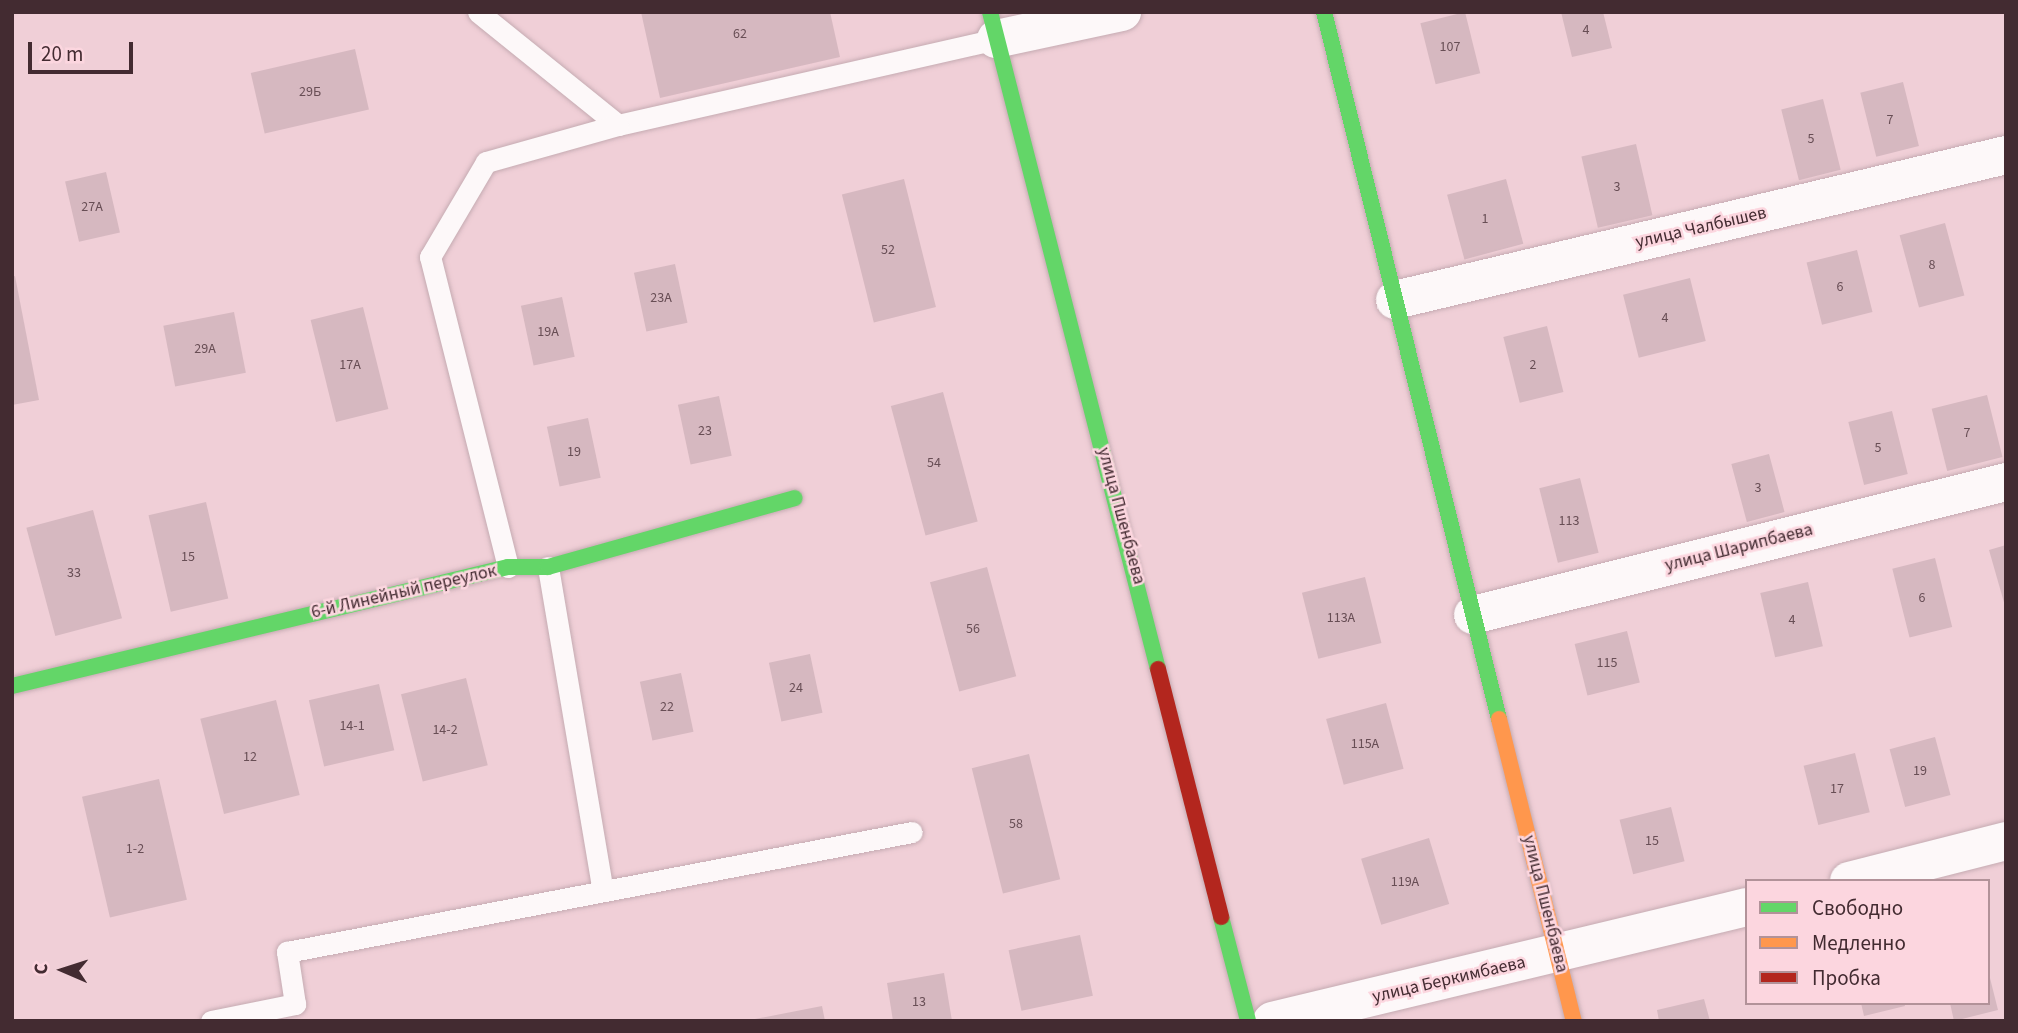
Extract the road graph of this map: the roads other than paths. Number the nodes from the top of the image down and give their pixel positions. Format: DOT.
graph roads {
  1 [pos="478,12"];
  2 [pos="1122,12"];
  3 [pos="1324,12"];
  4 [pos="993,26"];
  5 [pos="618,125"];
  6 [pos="2006,155"];
  7 [pos="1395,300"];
  8 [pos="2006,482"];
  9 [pos="795,498"];
  10 [pos="508,567"];
  11 [pos="548,567"];
  12 [pos="1473,615"];
  13 [pos="12,686"];
  14 [pos="912,832"];
  15 [pos="2006,841"];
  16 [pos="1857,879"];
  17 [pos="602,887"];
  18 [pos="1745,908"];
  19 [pos="1557,955"];
  20 [pos="211,1021"];
  21 [pos="1248,1021"];
  22 [pos="1272,1021"];
  23 [pos="1574,1021"];
  1 -- 5 [label="lane"];
  2 -- 4 [label="street"];
  3 -- 7 [label="street, улица Пшенбаева"];
  4 -- 5 [label="lane"];
  4 -- 21 [label="street, улица Пшенбаева"];
  5 -- 10 [label="lane"];
  6 -- 7 [label="street, улица Чалбышев"];
  7 -- 12 [label="street, улица Пшенбаева"];
  8 -- 12 [label="street, улица Шарипбаева"];
  9 -- 11 [label="street, 6-й Линейный переулок"];
  10 -- 11 [label="street, 6-й Линейный переулок"];
  10 -- 13 [label="street, 6-й Линейный переулок"];
  11 -- 17 [label="lane"];
  12 -- 19 [label="street, улица Пшенбаева"];
  14 -- 17 [label="lane"];
  15 -- 16 [label="street"];
  17 -- 20 [label="lane"];
  18 -- 19 [label="street, улица Беркимбаева"];
  19 -- 22 [label="street, улица Беркимбаева"];
  19 -- 23 [label="street, улица Пшенбаева"];
}
